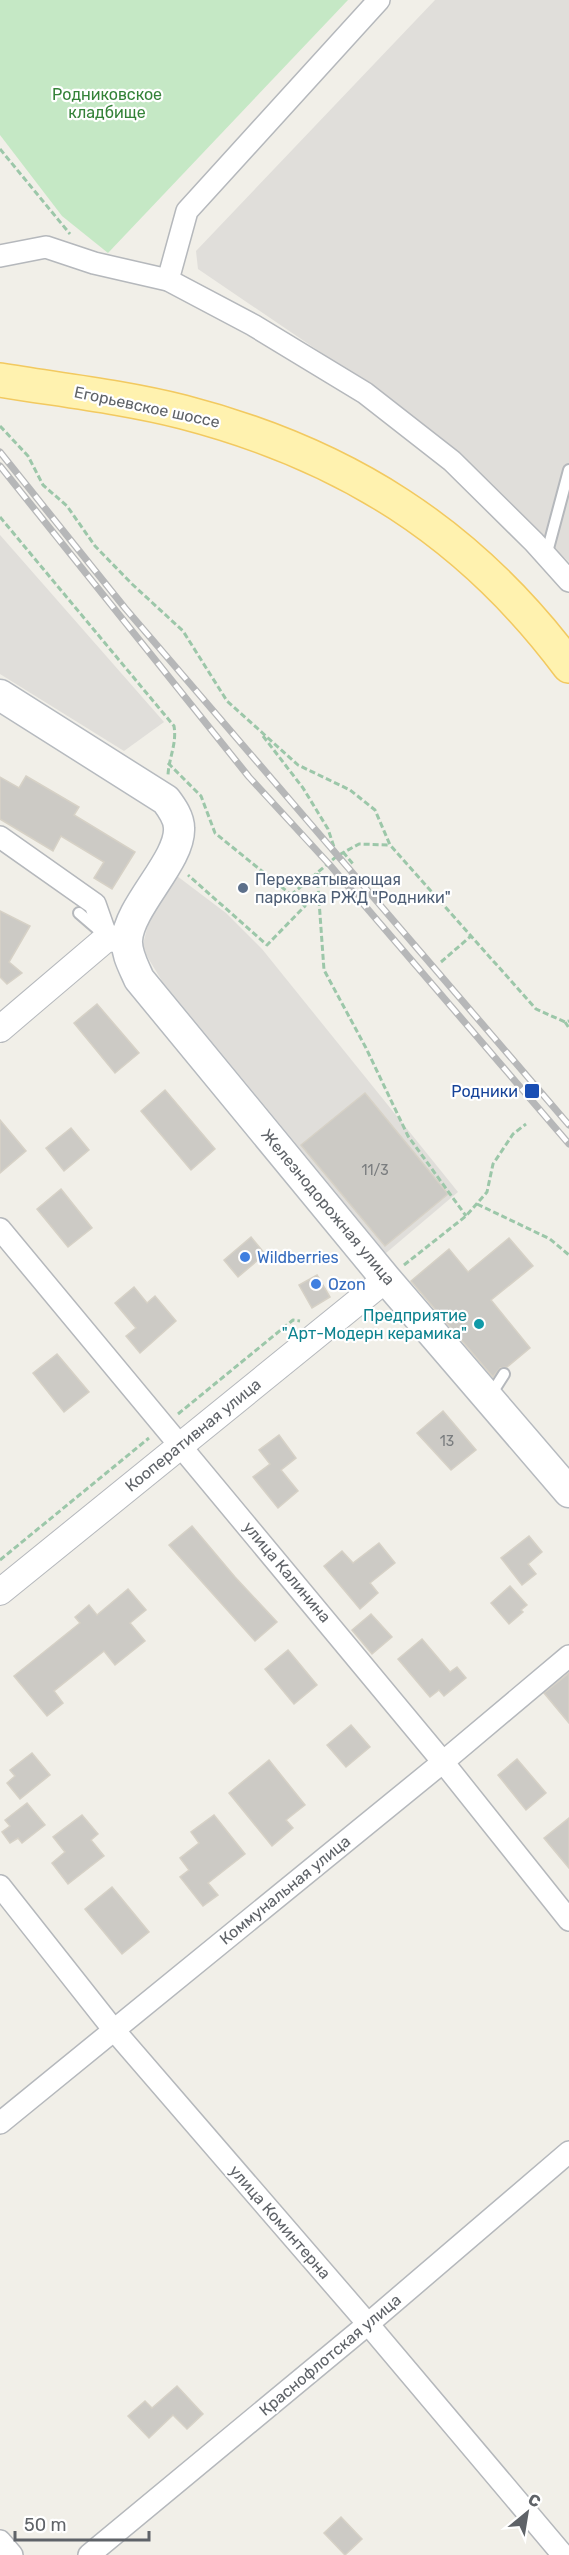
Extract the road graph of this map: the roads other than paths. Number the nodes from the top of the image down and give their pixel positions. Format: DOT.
graph roads {
  1 [pos="379,0"];
  2 [pos="0,256"];
  3 [pos="168,280"];
  4 [pos="0,380"];
  5 [pos="569,470"];
  6 [pos="546,556"];
  7 [pos="569,581"];
  8 [pos="569,666"];
  9 [pos="0,695"];
  10 [pos="0,837"];
  11 [pos="79,913"];
  12 [pos="117,939"];
  13 [pos="0,1029"];
  14 [pos="0,1229"];
  15 [pos="386,1279"];
  16 [pos="182,1445"];
  17 [pos="569,1492"];
  18 [pos="0,1592"];
  19 [pos="569,1656"];
  20 [pos="443,1762"];
  21 [pos="0,1886"];
  22 [pos="569,1920"];
  23 [pos="113,2029"];
  24 [pos="0,2123"];
  25 [pos="569,2152"];
  26 [pos="368,2324"];
  27 [pos="0,2541"];
  28 [pos="12,2555"];
  29 [pos="89,2555"];
  30 [pos="563,2555"];
  1 -- 3 [label="street"];
  2 -- 3 [label="street"];
  3 -- 6 [label="street"];
  4 -- 8 [label="main road, Егорьевское шоссе"];
  5 -- 6 [label="lane"];
  6 -- 7 [label="street"];
  9 -- 12 [label="main road"];
  10 -- 12 [label="street, Железнодорожная улица"];
  11 -- 12 [label="lane"];
  12 -- 13 [label="street"];
  12 -- 15 [label="main road, Железнодорожная улица"];
  14 -- 16 [label="street, улица Калинина"];
  15 -- 16 [label="street, Кооперативная улица"];
  15 -- 17 [label="main road, Железнодорожная улица"];
  16 -- 18 [label="street, Кооперативная улица"];
  16 -- 20 [label="street, улица Калинина"];
  19 -- 20 [label="street, Коммунальная улица"];
  20 -- 22 [label="street, улица Калинина"];
  20 -- 23 [label="street, Коммунальная улица"];
  21 -- 23 [label="street, улица Коминтерна"];
  23 -- 24 [label="street, Коммунальная улица"];
  23 -- 26 [label="street, улица Коминтерна"];
  25 -- 26 [label="street, Краснофлотская улица"];
  26 -- 29 [label="street, Краснофлотская улица"];
  26 -- 30 [label="street, улица Коминтерна"];
  27 -- 28 [label="street"];
}
